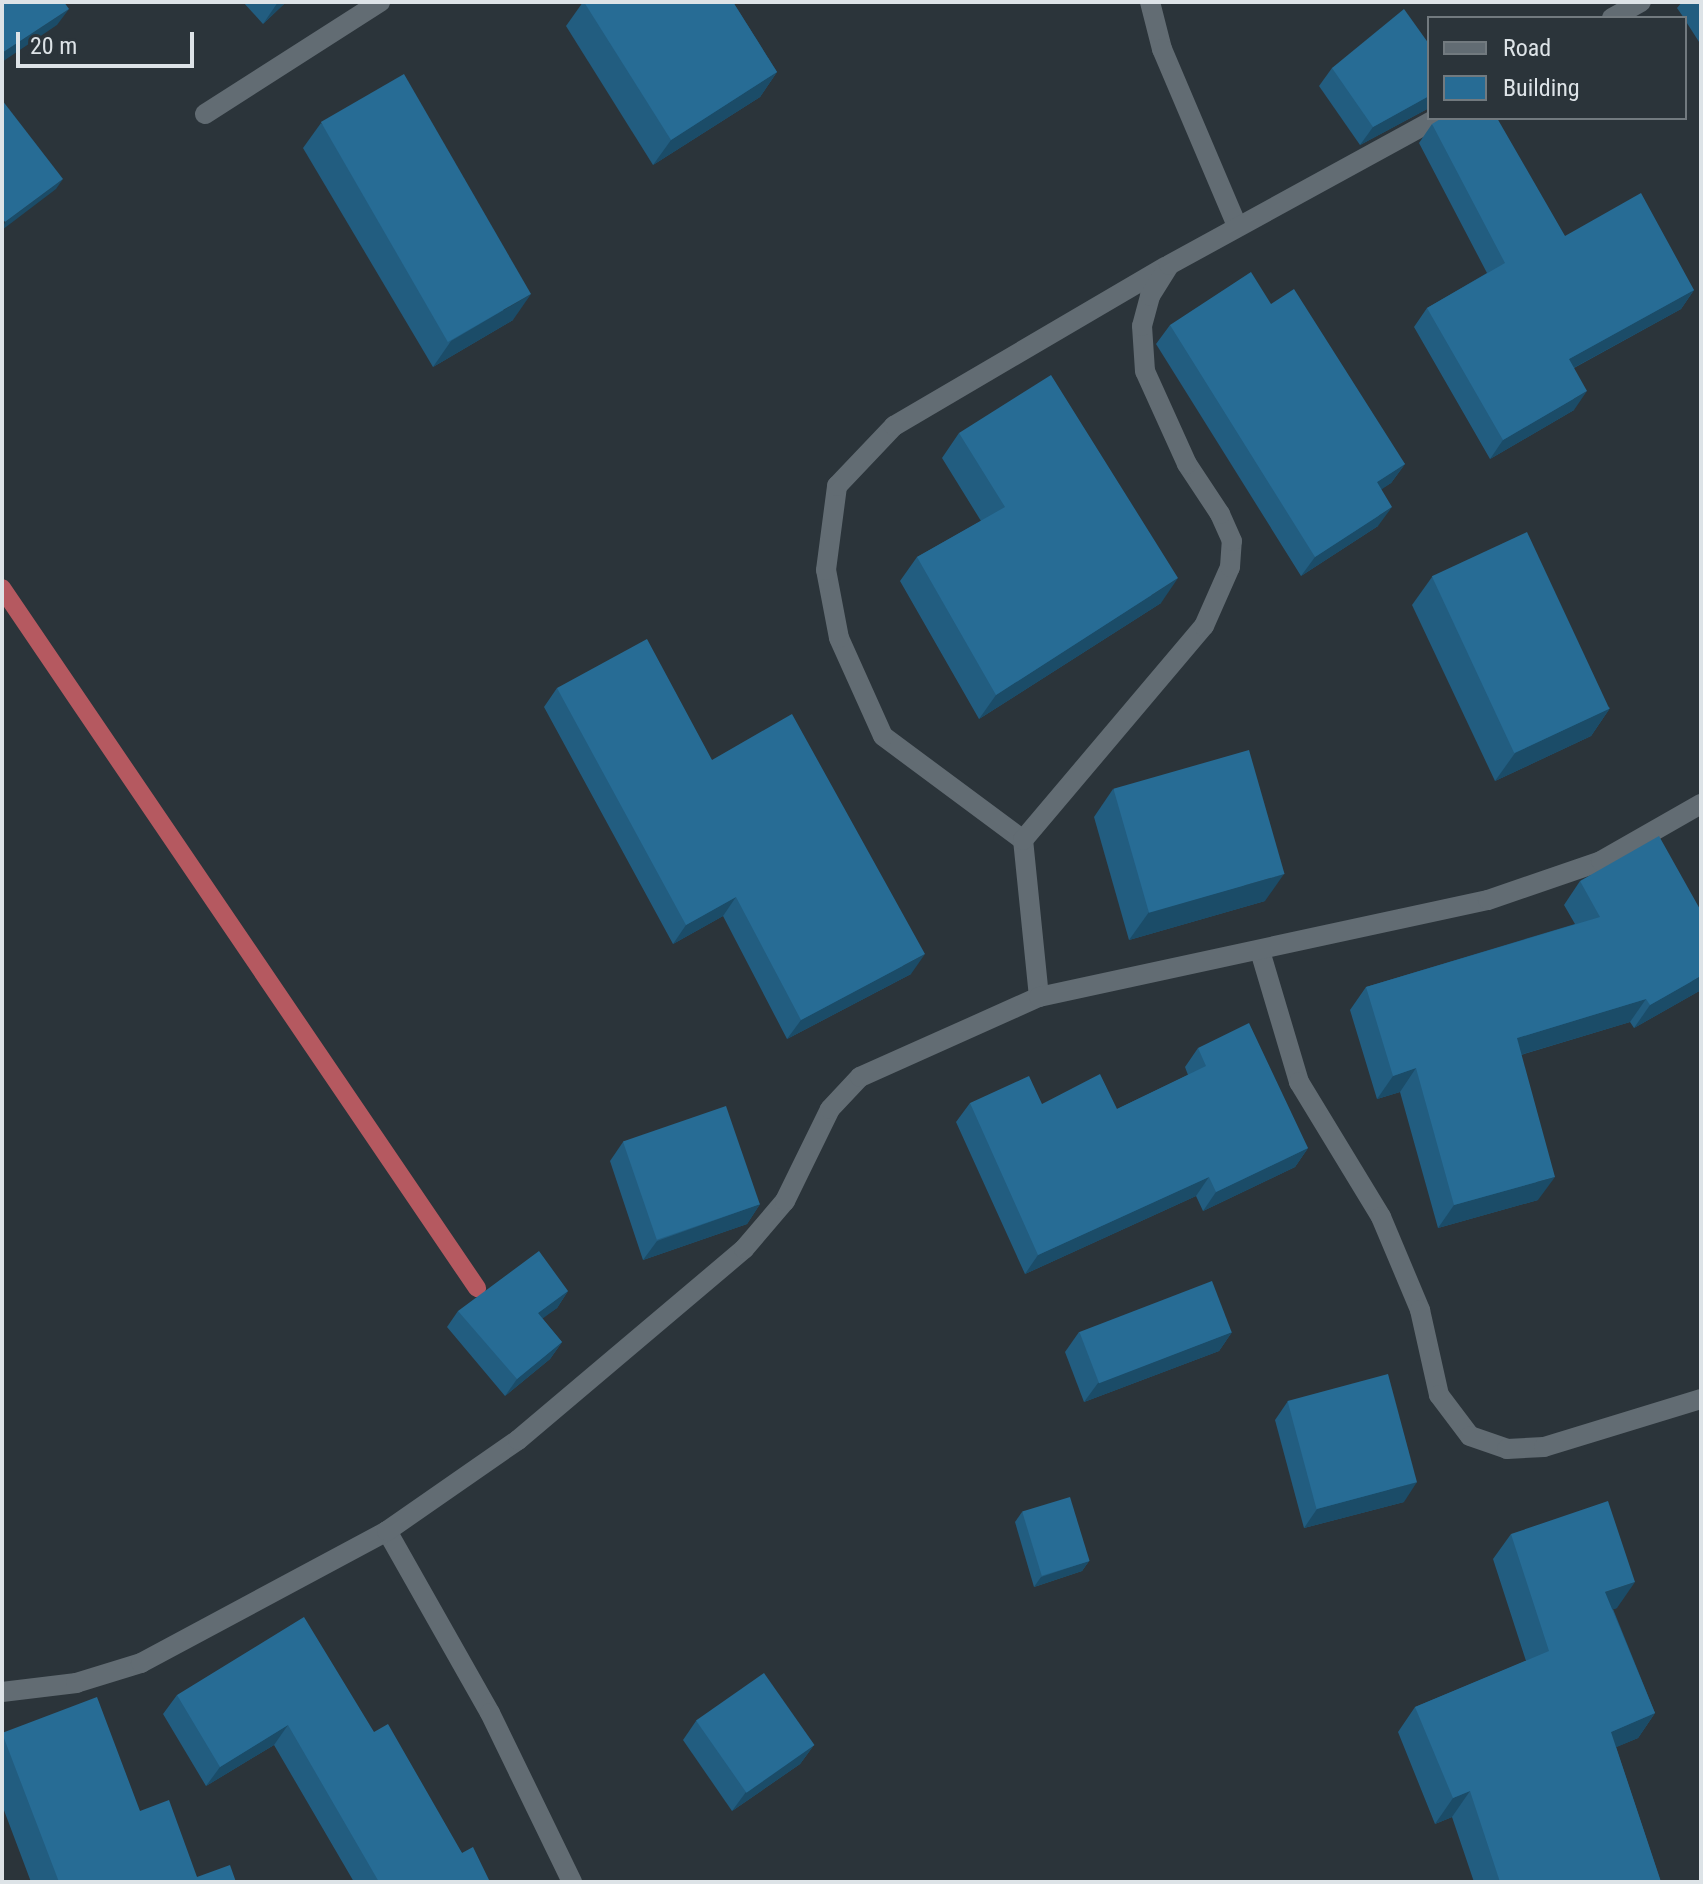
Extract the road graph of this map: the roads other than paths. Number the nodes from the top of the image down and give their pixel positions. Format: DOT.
graph roads {
  1 [pos="380,2"];
  2 [pos="1150,2"];
  3 [pos="1641,2"];
  4 [pos="1616,16"];
  5 [pos="205,114"];
  6 [pos="1433,120"];
  7 [pos="1237,226"];
  8 [pos="1169,265"];
  9 [pos="1701,804"];
  10 [pos="1023,840"];
  11 [pos="1260,951"];
  12 [pos="1039,997"];
  13 [pos="1701,1399"];
  14 [pos="387,1531"];
  15 [pos="2,1692"];
  16 [pos="572,1882"];
  1 -- 5 [label="street"];
  2 -- 7 [label="street"];
  3 -- 4 [label="street"];
  6 -- 7 [label="street"];
  7 -- 8 [label="street"];
  8 -- 10 [label="street"];
  8 -- 10 [label="street"];
  9 -- 11 [label="street"];
  10 -- 12 [label="street"];
  11 -- 12 [label="street"];
  11 -- 13 [label="street"];
  12 -- 14 [label="street"];
  14 -- 15 [label="street"];
  14 -- 16 [label="street"];
}
